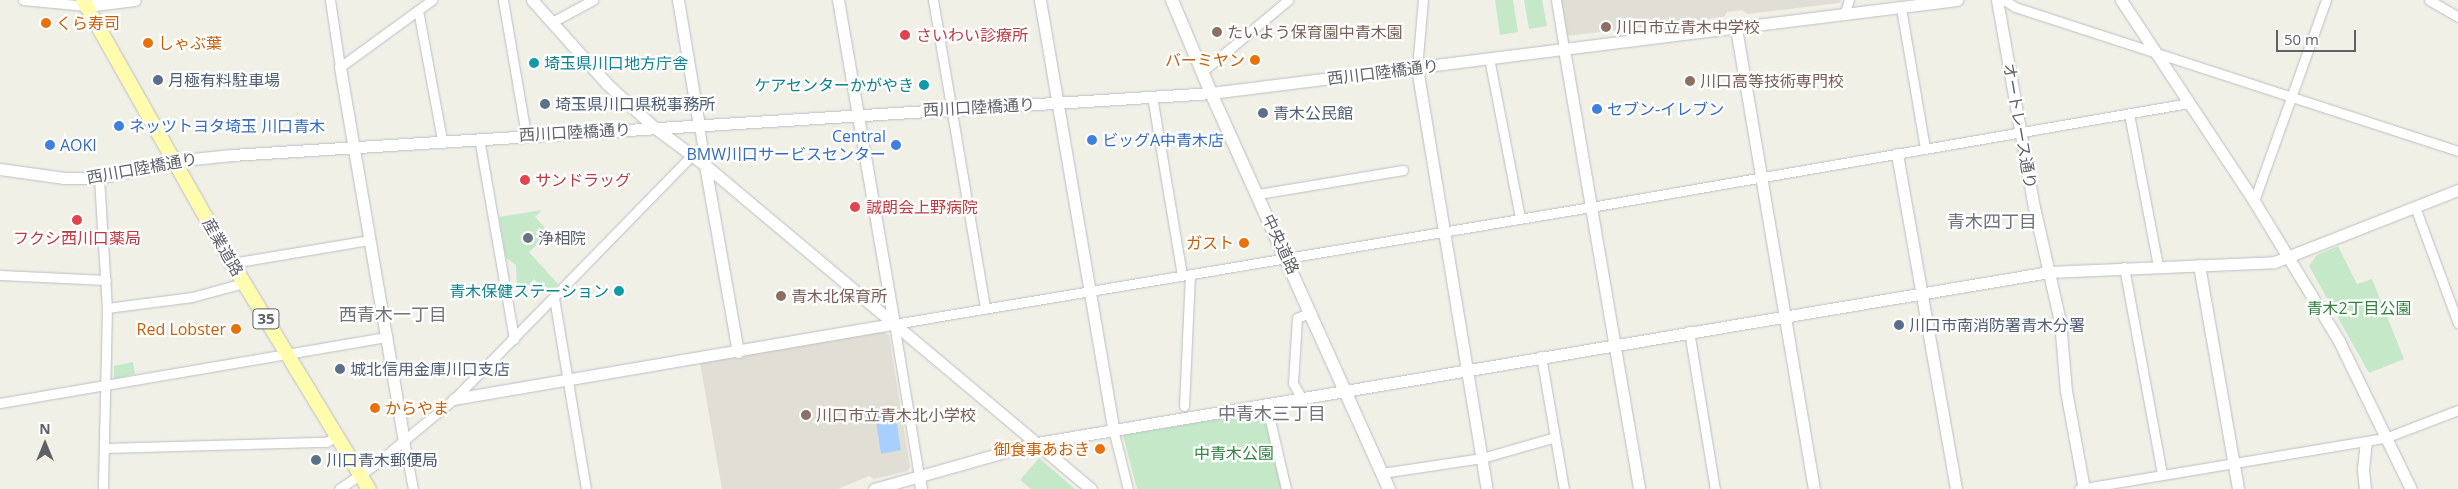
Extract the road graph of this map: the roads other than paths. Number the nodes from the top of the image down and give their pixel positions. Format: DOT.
graph roads {
  1 [pos="23,0"];
  2 [pos="135,0"];
  3 [pos="330,0"];
  4 [pos="432,0"];
  5 [pos="503,0"];
  6 [pos="532,0"];
  7 [pos="593,0"];
  8 [pos="678,0"];
  9 [pos="838,0"];
  10 [pos="933,0"];
  11 [pos="1040,0"];
  12 [pos="1172,0"];
  13 [pos="1288,0"];
  14 [pos="1422,0"];
  15 [pos="1556,0"];
  16 [pos="1849,0"];
  17 [pos="1957,0"];
  18 [pos="1997,0"];
  19 [pos="2004,0"];
  20 [pos="2122,0"];
  21 [pos="2326,0"];
  22 [pos="2429,0"];
  23 [pos="85,3"];
  24 [pos="1901,8"];
  25 [pos="418,10"];
  26 [pos="1844,15"];
  27 [pos="2458,17"];
  28 [pos="552,22"];
  29 [pos="1736,28"];
  30 [pos="1564,49"];
  31 [pos="2154,50"];
  32 [pos="1490,58"];
  33 [pos="340,67"];
  34 [pos="1418,68"];
  35 [pos="1202,72"];
  36 [pos="1210,93"];
  37 [pos="2290,95"];
  38 [pos="1152,96"];
  39 [pos="1057,102"];
  40 [pos="2189,102"];
  41 [pos="952,108"];
  42 [pos="857,113"];
  43 [pos="2128,114"];
  44 [pos="700,124"];
  45 [pos="654,127"];
  46 [pos="2021,133"];
  47 [pos="526,135"];
  48 [pos="480,138"];
  49 [pos="442,140"];
  50 [pos="354,146"];
  51 [pos="1925,149"];
  52 [pos="2458,151"];
  53 [pos="1897,154"];
  54 [pos="692,155"];
  55 [pos="173,161"];
  56 [pos="705,165"];
  57 [pos="0,169"];
  58 [pos="1403,170"];
  59 [pos="1762,177"];
  60 [pos="99,178"];
  61 [pos="2458,190"];
  62 [pos="1258,194"];
  63 [pos="2254,201"];
  64 [pos="1591,207"];
  65 [pos="2415,207"];
  66 [pos="1520,218"];
  67 [pos="1444,230"];
  68 [pos="370,240"];
  69 [pos="1287,256"];
  70 [pos="2289,258"];
  71 [pos="232,263"];
  72 [pos="2199,265"];
  73 [pos="2158,266"];
  74 [pos="2124,267"];
  75 [pos="2049,272"];
  76 [pos="1186,275"];
  77 [pos="0,276"];
  78 [pos="106,280"];
  79 [pos="244,283"];
  80 [pos="1089,292"];
  81 [pos="1922,294"];
  82 [pos="554,298"];
  83 [pos="107,308"];
  84 [pos="985,310"];
  85 [pos="1311,312"];
  86 [pos="1784,316"];
  87 [pos="2458,323"];
  88 [pos="894,324"];
  89 [pos="1689,331"];
  90 [pos="387,337"];
  91 [pos="514,339"];
  92 [pos="1615,343"];
  93 [pos="738,352"];
  94 [pos="287,353"];
  95 [pos="1541,356"];
  96 [pos="1467,368"];
  97 [pos="567,380"];
  98 [pos="108,385"];
  99 [pos="1346,389"];
  100 [pos="1301,397"];
  101 [pos="454,399"];
  102 [pos="0,403"];
  103 [pos="1266,403"];
  104 [pos="1184,406"];
  105 [pos="2458,410"];
  106 [pos="1113,429"];
  107 [pos="338,436"];
  108 [pos="1555,437"];
  109 [pos="2385,438"];
  110 [pos="404,441"];
  111 [pos="2366,442"];
  112 [pos="1037,443"];
  113 [pos="105,448"];
  114 [pos="1482,458"];
  115 [pos="2234,463"];
  116 [pos="1382,473"];
  117 [pos="361,475"];
  118 [pos="2162,475"];
  119 [pos="919,476"];
  120 [pos="103,489"];
  121 [pos="338,489"];
  122 [pos="369,489"];
  123 [pos="413,489"];
  124 [pos="586,489"];
  125 [pos="874,489"];
  126 [pos="921,489"];
  127 [pos="1092,489"];
  128 [pos="1128,489"];
  129 [pos="1286,489"];
  130 [pos="1389,489"];
  131 [pos="1487,489"];
  132 [pos="1564,489"];
  133 [pos="1639,489"];
  134 [pos="1715,489"];
  135 [pos="1814,489"];
  136 [pos="1956,489"];
  137 [pos="2083,489"];
  138 [pos="2238,489"];
  139 [pos="2365,489"];
  140 [pos="2411,489"];
  1 -- 23 [label="street"];
  2 -- 23 [label="street"];
  3 -- 33 [label="street"];
  4 -- 25 [label="street"];
  5 -- 47 [label="street"];
  6 -- 28 [label="street"];
  7 -- 28 [label="street"];
  8 -- 44 [label="street"];
  9 -- 42 [label="street"];
  10 -- 41 [label="street"];
  11 -- 39 [label="street"];
  12 -- 35 [label="main road, 中央道路"];
  13 -- 35 [label="street"];
  14 -- 34 [label="street"];
  15 -- 30 [label="street"];
  16 -- 26 [label="street"];
  17 -- 24 [label="street, 西川口陸橋通り"];
  18 -- 46 [label="street, オートレース通り"];
  19 -- 31 [label="street"];
  20 -- 31 [label="street"];
  21 -- 37 [label="street"];
  22 -- 27 [label="street"];
  23 -- 55 [label="main road, 産業道路 / 35"];
  24 -- 26 [label="street, 西川口陸橋通り"];
  24 -- 51 [label="street"];
  25 -- 33 [label="street"];
  25 -- 49 [label="street"];
  26 -- 29 [label="street, 西川口陸橋通り"];
  28 -- 45 [label="street"];
  29 -- 30 [label="street, 西川口陸橋通り"];
  29 -- 59 [label="street"];
  30 -- 32 [label="street, 西川口陸橋通り"];
  30 -- 64 [label="street"];
  31 -- 37 [label="street"];
  31 -- 40 [label="street"];
  32 -- 34 [label="street, 西川口陸橋通り"];
  32 -- 66 [label="street"];
  33 -- 50 [label="street"];
  34 -- 36 [label="street, 西川口陸橋通り"];
  34 -- 67 [label="street"];
  35 -- 36 [label="main road, 中央道路"];
  36 -- 38 [label="street, 西川口陸橋通り"];
  36 -- 62 [label="main road, 中央道路"];
  37 -- 52 [label="street"];
  37 -- 63 [label="street"];
  38 -- 39 [label="street, 西川口陸橋通り"];
  38 -- 76 [label="street"];
  39 -- 41 [label="street, 西川口陸橋通り"];
  39 -- 80 [label="street"];
  40 -- 43 [label="street"];
  40 -- 63 [label="street"];
  41 -- 42 [label="street, 西川口陸橋通り"];
  41 -- 84 [label="street"];
  42 -- 44 [label="street, 西川口陸橋通り"];
  42 -- 88 [label="street"];
  43 -- 46 [label="street"];
  43 -- 73 [label="street"];
  44 -- 45 [label="street, 西川口陸橋通り"];
  44 -- 56 [label="street"];
  45 -- 47 [label="street, 西川口陸橋通り"];
  45 -- 54 [label="street"];
  46 -- 51 [label="street"];
  46 -- 75 [label="street, オートレース通り"];
  47 -- 48 [label="street, 西川口陸橋通り"];
  48 -- 49 [label="street, 西川口陸橋通り"];
  48 -- 91 [label="street"];
  49 -- 50 [label="street, 西川口陸橋通り"];
  50 -- 55 [label="street, 西川口陸橋通り"];
  50 -- 68 [label="street"];
  51 -- 53 [label="street"];
  53 -- 59 [label="street"];
  53 -- 81 [label="street"];
  54 -- 56 [label="street"];
  54 -- 82 [label="street"];
  55 -- 60 [label="street, 西川口陸橋通り"];
  55 -- 71 [label="main road, 産業道路 / 35"];
  56 -- 88 [label="street"];
  56 -- 93 [label="street"];
  57 -- 60 [label="street, 西川口陸橋通り"];
  58 -- 62 [label="street"];
  59 -- 64 [label="street"];
  59 -- 86 [label="street"];
  60 -- 78 [label="street"];
  61 -- 65 [label="street"];
  62 -- 69 [label="main road, 中央道路"];
  63 -- 70 [label="street"];
  64 -- 66 [label="street"];
  64 -- 92 [label="street"];
  65 -- 70 [label="street"];
  65 -- 87 [label="street"];
  66 -- 67 [label="street"];
  67 -- 69 [label="street"];
  67 -- 96 [label="street"];
  68 -- 71 [label="street"];
  68 -- 90 [label="street"];
  69 -- 76 [label="street"];
  69 -- 85 [label="main road, 中央道路"];
  70 -- 72 [label="street"];
  70 -- 109 [label="street"];
  71 -- 79 [label="main road, 産業道路 / 35"];
  72 -- 73 [label="street"];
  72 -- 115 [label="street"];
  73 -- 74 [label="street"];
  74 -- 75 [label="street"];
  74 -- 118 [label="street"];
  75 -- 81 [label="street"];
  75 -- 137 [label="street, オートレース通り"];
  76 -- 80 [label="street"];
  76 -- 104 [label="street"];
  77 -- 78 [label="street"];
  78 -- 83 [label="street"];
  79 -- 83 [label="street"];
  79 -- 94 [label="main road, 産業道路 / 35"];
  80 -- 84 [label="street"];
  80 -- 106 [label="street"];
  81 -- 86 [label="street"];
  81 -- 136 [label="street"];
  82 -- 91 [label="street"];
  82 -- 97 [label="street"];
  83 -- 98 [label="street"];
  84 -- 88 [label="street"];
  85 -- 99 [label="main road, 中央道路"];
  85 -- 100 [label="street"];
  86 -- 89 [label="street"];
  86 -- 135 [label="street"];
  88 -- 93 [label="street"];
  88 -- 112 [label="street"];
  88 -- 119 [label="street"];
  89 -- 92 [label="street"];
  89 -- 134 [label="street"];
  90 -- 94 [label="street"];
  90 -- 110 [label="street"];
  91 -- 101 [label="street"];
  92 -- 95 [label="street"];
  92 -- 133 [label="street"];
  93 -- 97 [label="street"];
  94 -- 98 [label="street"];
  94 -- 107 [label="main road, 産業道路 / 35"];
  95 -- 96 [label="street"];
  95 -- 108 [label="street"];
  96 -- 99 [label="street"];
  96 -- 114 [label="street"];
  97 -- 101 [label="street"];
  97 -- 124 [label="street"];
  98 -- 102 [label="street"];
  98 -- 113 [label="street"];
  99 -- 100 [label="street"];
  99 -- 116 [label="main road, 中央道路"];
  100 -- 103 [label="street"];
  101 -- 110 [label="street"];
  103 -- 106 [label="street"];
  103 -- 129 [label="street"];
  105 -- 109 [label="street"];
  106 -- 112 [label="street"];
  106 -- 128 [label="street"];
  107 -- 113 [label="street"];
  107 -- 117 [label="main road, 産業道路 / 35"];
  108 -- 114 [label="street"];
  108 -- 132 [label="street"];
  109 -- 111 [label="street"];
  109 -- 140 [label="street"];
  110 -- 117 [label="street"];
  110 -- 123 [label="street"];
  111 -- 115 [label="street"];
  111 -- 139 [label="street"];
  112 -- 119 [label="street"];
  112 -- 127 [label="street"];
  113 -- 120 [label="street"];
  114 -- 116 [label="street"];
  114 -- 131 [label="street"];
  115 -- 118 [label="street"];
  115 -- 138 [label="street"];
  116 -- 130 [label="main road, 中央道路"];
  117 -- 121 [label="street"];
  117 -- 122 [label="main road, 産業道路 / 35"];
  118 -- 137 [label="street"];
  119 -- 125 [label="street"];
  119 -- 126 [label="street"];
}
